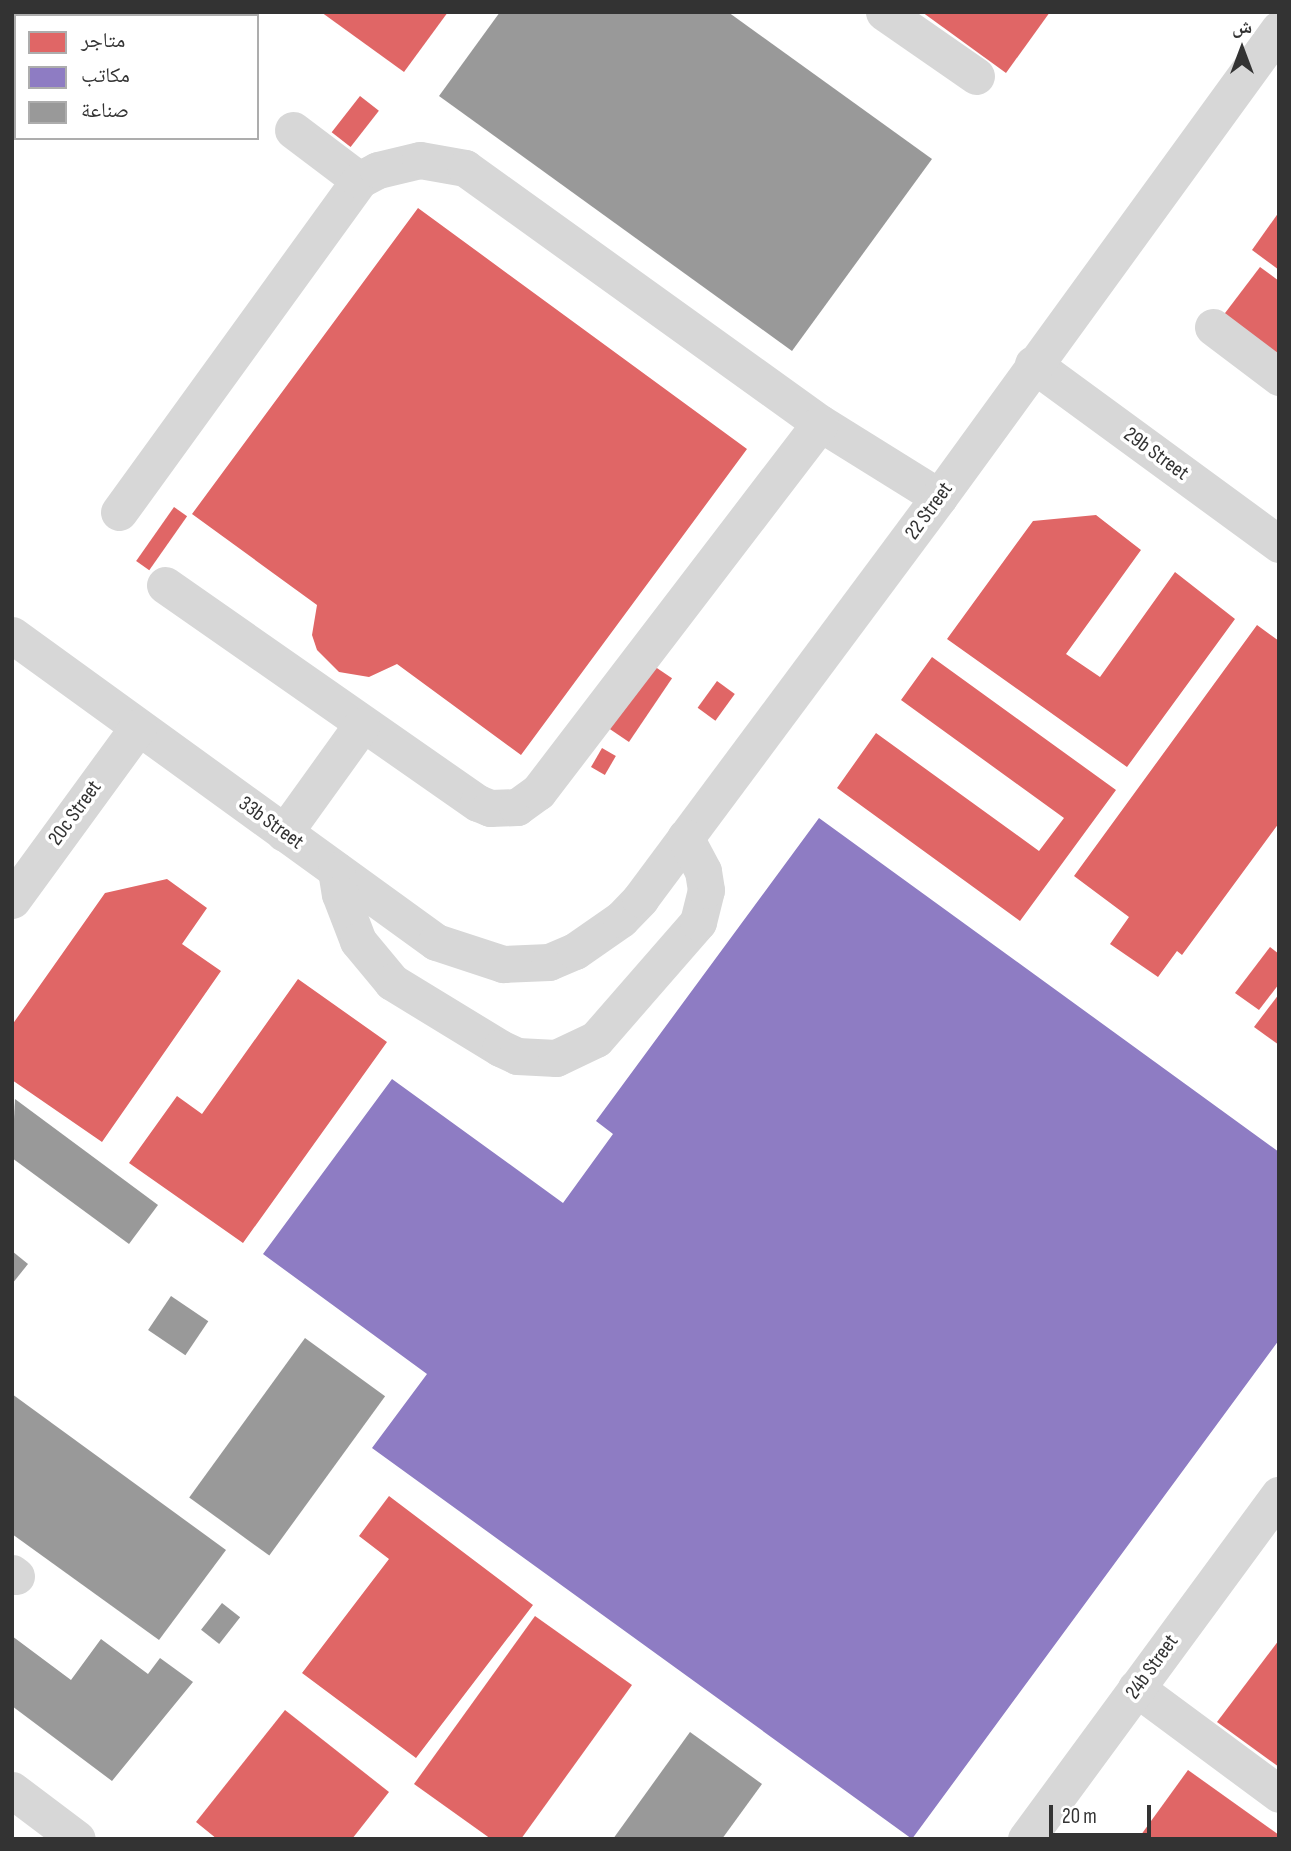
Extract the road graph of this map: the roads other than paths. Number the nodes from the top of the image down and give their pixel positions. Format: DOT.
graph roads {
  1 [pos="884,12"];
  2 [pos="1279,29"];
  3 [pos="976,76"];
  4 [pos="293,130"];
  5 [pos="359,180"];
  6 [pos="1213,327"];
  7 [pos="1033,364"];
  8 [pos="1279,377"];
  9 [pos="820,423"];
  10 [pos="939,497"];
  11 [pos="119,512"];
  12 [pos="1279,544"];
  13 [pos="164,585"];
  14 [pos="12,635"];
  15 [pos="361,726"];
  16 [pos="138,727"];
  17 [pos="284,833"];
  18 [pos="685,837"];
  19 [pos="336,870"];
  20 [pos="12,900"];
  21 [pos="549,962"];
  22 [pos="1279,1495"];
  23 [pos="1136,1688"];
  24 [pos="12,1790"];
  25 [pos="1279,1794"];
  26 [pos="77,1839"];
  27 [pos="1026,1839"];
  1 -- 3 [label="street"];
  2 -- 7 [label="street, 22 Street"];
  4 -- 5 [label="street"];
  5 -- 9 [label="street"];
  5 -- 11 [label="street"];
  6 -- 8 [label="street"];
  7 -- 10 [label="street, 22 Street"];
  7 -- 12 [label="street, 29b Street"];
  9 -- 10 [label="street"];
  9 -- 15 [label="street"];
  10 -- 18 [label="street, 22 Street"];
  13 -- 15 [label="street"];
  14 -- 16 [label="street, 33b Street"];
  15 -- 17 [label="street"];
  16 -- 17 [label="street, 33b Street"];
  16 -- 20 [label="street, 20c Street"];
  17 -- 19 [label="street, 33b Street"];
  18 -- 19 [label="street"];
  18 -- 21 [label="street, 22 Street"];
  19 -- 21 [label="street, 33b Street"];
  22 -- 23 [label="street, 24b Street"];
  23 -- 25 [label="street"];
  23 -- 27 [label="street, 24b Street"];
  24 -- 26 [label="street"];
}
